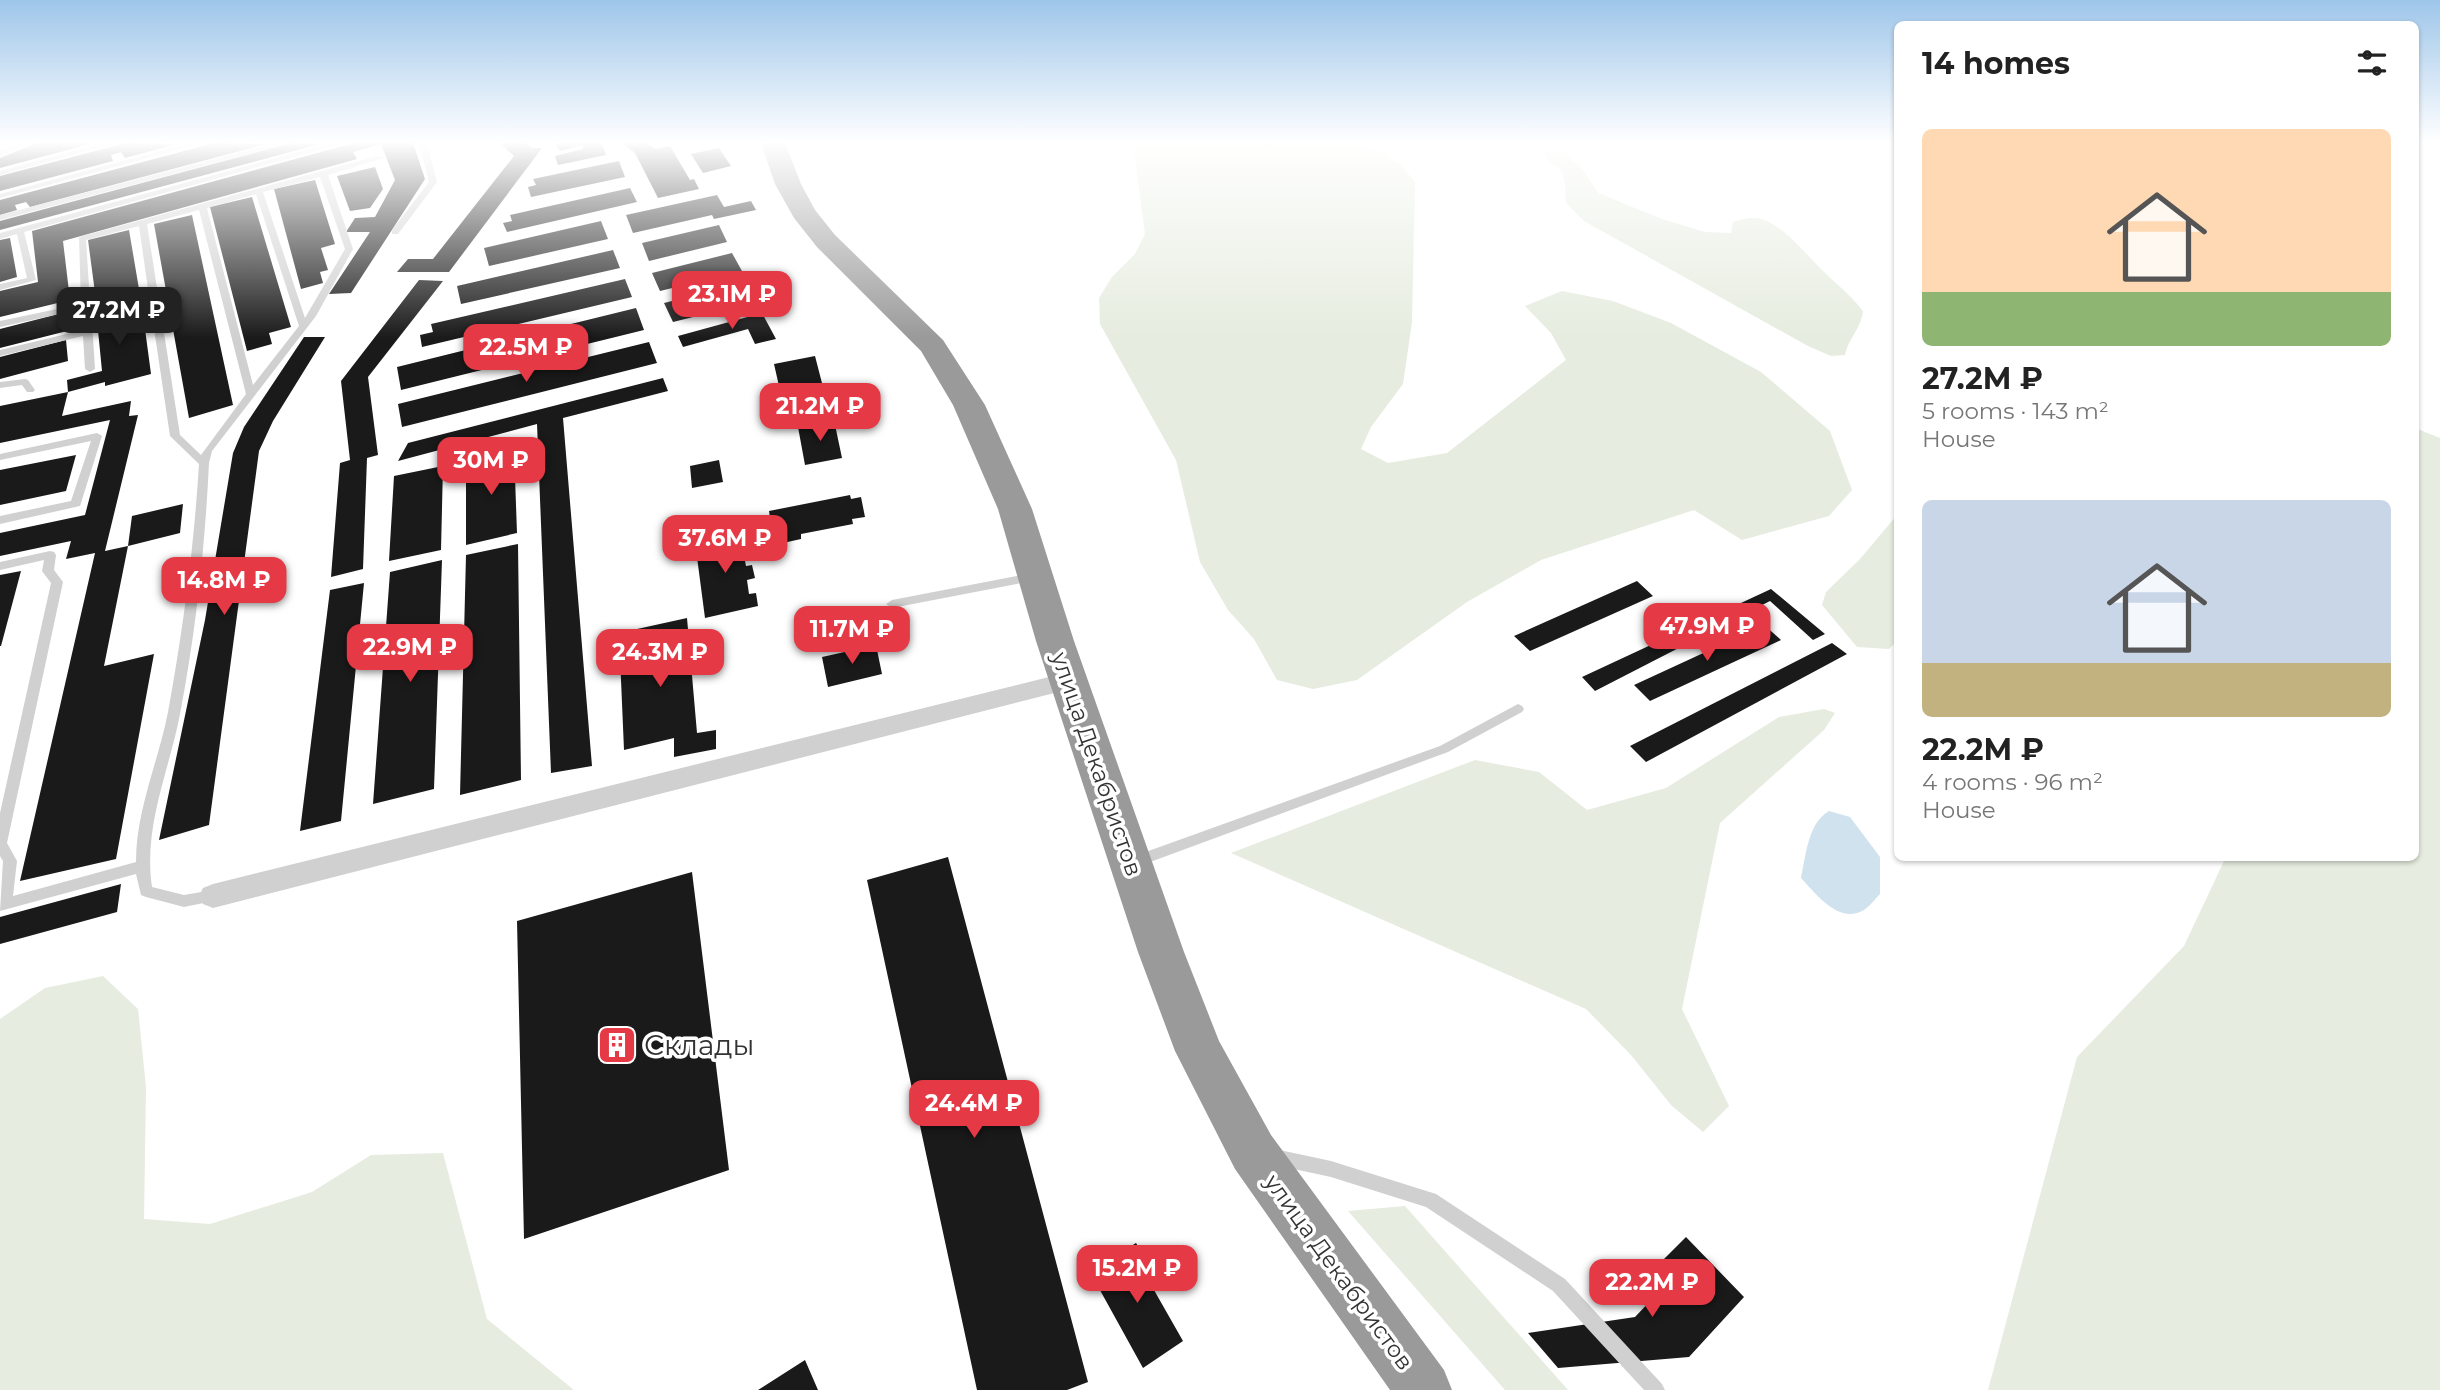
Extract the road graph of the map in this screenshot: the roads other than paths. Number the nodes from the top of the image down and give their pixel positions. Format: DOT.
graph roads {
  1 [pos="39,208"];
  2 [pos="104,208"];
  3 [pos="195,208"];
  4 [pos="202,208"];
  5 [pos="264,208"];
  6 [pos="335,208"];
  7 [pos="413,208"];
  8 [pos="801,208"];
  9 [pos="0,218"];
  10 [pos="142,223"];
  11 [pos="20,231"];
  12 [pos="395,232"];
  13 [pos="0,236"];
  14 [pos="0,288"];
  15 [pos="153,291"];
  16 [pos="85,306"];
  17 [pos="0,324"];
  18 [pos="303,326"];
  19 [pos="87,331"];
  20 [pos="0,353"];
  21 [pos="90,369"];
  22 [pos="0,385"];
  23 [pos="30,390"];
  24 [pos="251,394"];
  25 [pos="0,457"];
  26 [pos="204,463"];
  27 [pos="0,520"];
  28 [pos="0,566"];
  29 [pos="1035,576"];
  30 [pos="892,604"];
  31 [pos="1069,681"];
  32 [pos="1518,709"];
  33 [pos="0,843"];
  34 [pos="1130,863"];
  35 [pos="140,867"];
  36 [pos="212,896"];
  37 [pos="2,904"];
  38 [pos="1253,1153"];
  39 [pos="1424,1390"];
  40 [pos="1656,1390"];
  1 -- 9 [label="lane"];
  2 -- 11 [label="lane"];
  3 -- 10 [label="lane"];
  4 -- 24 [label="lane"];
  5 -- 18 [label="lane"];
  6 -- 18 [label="lane"];
  7 -- 12 [label="lane"];
  8 -- 29 [label="highway, улица Декабристов"];
  10 -- 15 [label="lane"];
  10 -- 16 [label="lane"];
  11 -- 13 [label="lane"];
  11 -- 14 [label="lane"];
  15 -- 16 [label="lane"];
  15 -- 26 [label="lane"];
  16 -- 17 [label="lane"];
  16 -- 19 [label="lane"];
  18 -- 24 [label="lane"];
  19 -- 20 [label="lane"];
  19 -- 21 [label="lane"];
  22 -- 23 [label="lane"];
  24 -- 26 [label="lane"];
  25 -- 27 [label="lane"];
  26 -- 35 [label="lane"];
  28 -- 33 [label="lane"];
  29 -- 30 [label="lane"];
  29 -- 31 [label="highway, улица Декабристов"];
  31 -- 34 [label="highway, улица Декабристов"];
  31 -- 36 [label="street"];
  32 -- 34 [label="lane"];
  33 -- 37 [label="lane"];
  34 -- 38 [label="highway, улица Декабристов"];
  35 -- 36 [label="lane"];
  35 -- 37 [label="lane"];
  38 -- 39 [label="highway, улица Декабристов"];
  38 -- 40 [label="lane"];
}
